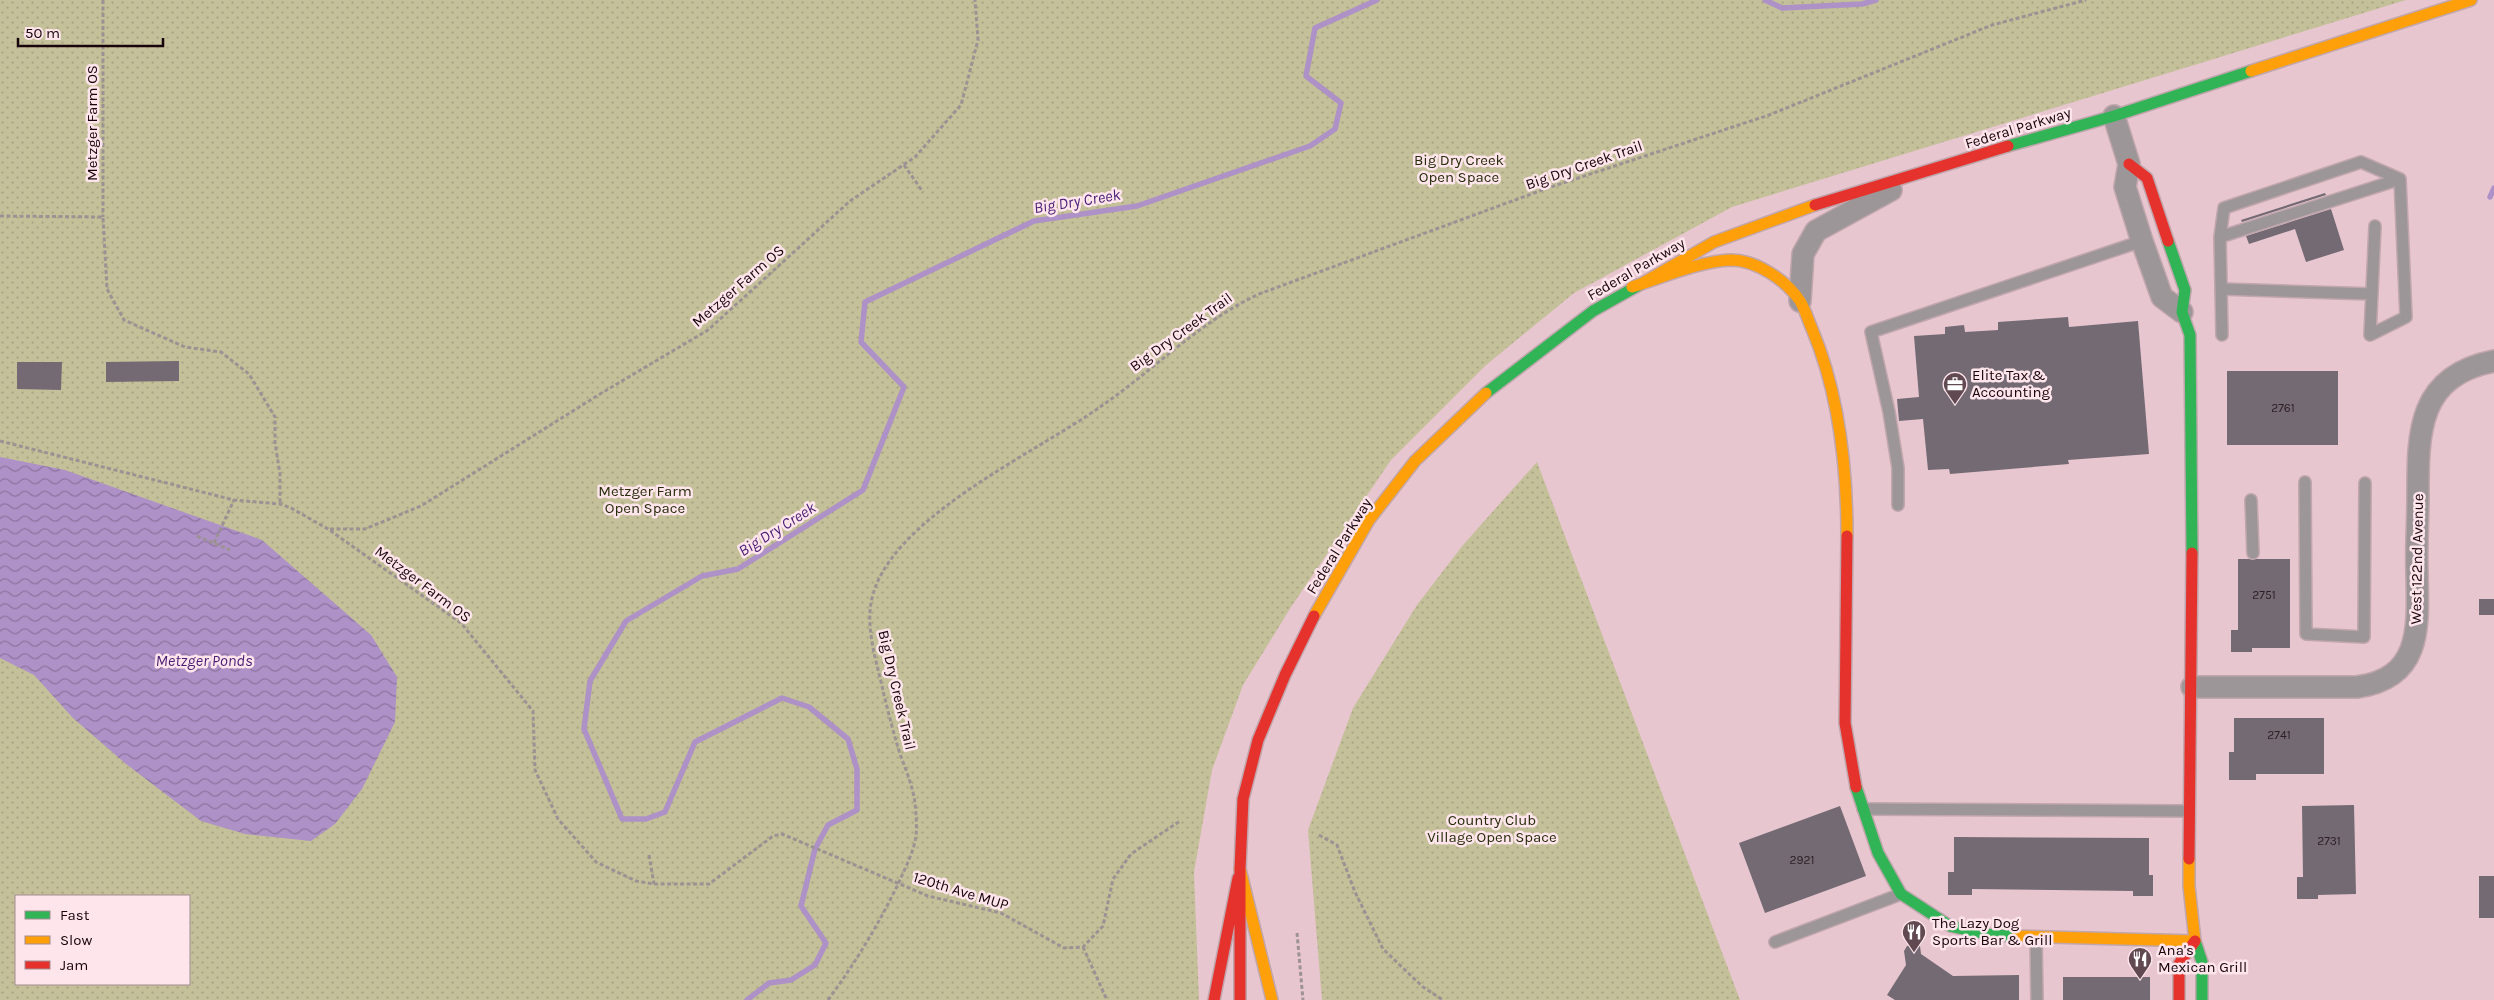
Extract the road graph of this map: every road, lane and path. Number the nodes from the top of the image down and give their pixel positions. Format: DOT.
graph roads {
  1 [pos="103,0"];
  2 [pos="975,0"];
  3 [pos="2086,0"];
  4 [pos="2471,0"];
  5 [pos="2114,116"];
  6 [pos="2129,164"];
  7 [pos="904,165"];
  8 [pos="1922,173"];
  9 [pos="2400,180"];
  10 [pos="923,192"];
  11 [pos="0,216"];
  12 [pos="103,217"];
  13 [pos="2375,226"];
  14 [pos="2220,237"];
  15 [pos="2142,241"];
  16 [pos="1632,287"];
  17 [pos="2221,289"];
  18 [pos="2372,294"];
  19 [pos="1800,301"];
  20 [pos="2182,312"];
  21 [pos="2222,335"];
  22 [pos="2494,361"];
  23 [pos="0,440"];
  24 [pos="2305,482"];
  25 [pos="2365,483"];
  26 [pos="234,500"];
  27 [pos="2251,500"];
  28 [pos="280,504"];
  29 [pos="1898,505"];
  30 [pos="328,529"];
  31 [pos="197,536"];
  32 [pos="214,543"];
  33 [pos="230,550"];
  34 [pos="2253,553"];
  35 [pos="2192,687"];
  36 [pos="1861,808"];
  37 [pos="2190,811"];
  38 [pos="1180,822"];
  39 [pos="1319,835"];
  40 [pos="649,855"];
  41 [pos="853,862"];
  42 [pos="1240,869"];
  43 [pos="899,882"];
  44 [pos="654,884"];
  45 [pos="1901,894"];
  46 [pos="1297,933"];
  47 [pos="2036,937"];
  48 [pos="2195,941"];
  49 [pos="1776,942"];
  50 [pos="1083,946"];
  51 [pos="828,1000"];
  52 [pos="1107,1000"];
  53 [pos="1214,1000"];
  54 [pos="1240,1000"];
  55 [pos="1272,1000"];
  56 [pos="1303,1000"];
  57 [pos="1443,1000"];
  58 [pos="2037,1000"];
  59 [pos="2179,1000"];
  60 [pos="2202,1000"];
  1 -- 12 [label="path, Metzger Farm OS"];
  2 -- 7 [label="path, Metzger Farm OS"];
  3 -- 43 [label="path, Big Dry Creek Trail"];
  4 -- 5 [label="main road, Federal Parkway"];
  5 -- 6 [label="street"];
  5 -- 8 [label="main road, Federal Parkway"];
  6 -- 15 [label="street"];
  6 -- 20 [label="main road"];
  7 -- 10 [label="path"];
  7 -- 30 [label="path, Metzger Farm OS"];
  8 -- 16 [label="main road, Federal Parkway"];
  8 -- 19 [label="street"];
  9 -- 14 [label="lane"];
  9 -- 14 [label="lane"];
  9 -- 18 [label="lane"];
  11 -- 12 [label="path"];
  12 -- 28 [label="path, Metzger Farm OS"];
  13 -- 18 [label="lane"];
  14 -- 17 [label="lane"];
  15 -- 20 [label="street"];
  15 -- 29 [label="lane"];
  16 -- 19 [label="main road"];
  16 -- 42 [label="main road, Federal Parkway"];
  17 -- 18 [label="lane"];
  17 -- 21 [label="lane"];
  19 -- 36 [label="main road"];
  20 -- 35 [label="main road"];
  22 -- 35 [label="street, West 122nd Avenue"];
  23 -- 26 [label="path, Metzger Farm OS"];
  24 -- 25 [label="lane"];
  26 -- 28 [label="path, Metzger Farm OS"];
  26 -- 32 [label="path"];
  27 -- 34 [label="lane"];
  28 -- 30 [label="path, Metzger Farm OS"];
  30 -- 44 [label="path, Metzger Farm OS"];
  31 -- 32 [label="path"];
  32 -- 33 [label="path"];
  35 -- 37 [label="main road"];
  36 -- 37 [label="lane"];
  36 -- 45 [label="main road"];
  37 -- 48 [label="main road"];
  38 -- 50 [label="path"];
  39 -- 57 [label="path"];
  40 -- 44 [label="path"];
  41 -- 43 [label="path, 120th Ave MUP"];
  41 -- 44 [label="path, Metzger Farm OS"];
  42 -- 53 [label="main road"];
  42 -- 54 [label="main road, Federal Parkway"];
  42 -- 55 [label="main road"];
  43 -- 50 [label="path, 120th Ave MUP"];
  43 -- 51 [label="path, Big Dry Creek Trail"];
  45 -- 47 [label="main road"];
  45 -- 49 [label="lane"];
  46 -- 56 [label="path"];
  47 -- 48 [label="main road"];
  47 -- 58 [label="lane"];
  48 -- 59 [label="main road"];
  48 -- 60 [label="main road"];
  50 -- 52 [label="path"];
}
